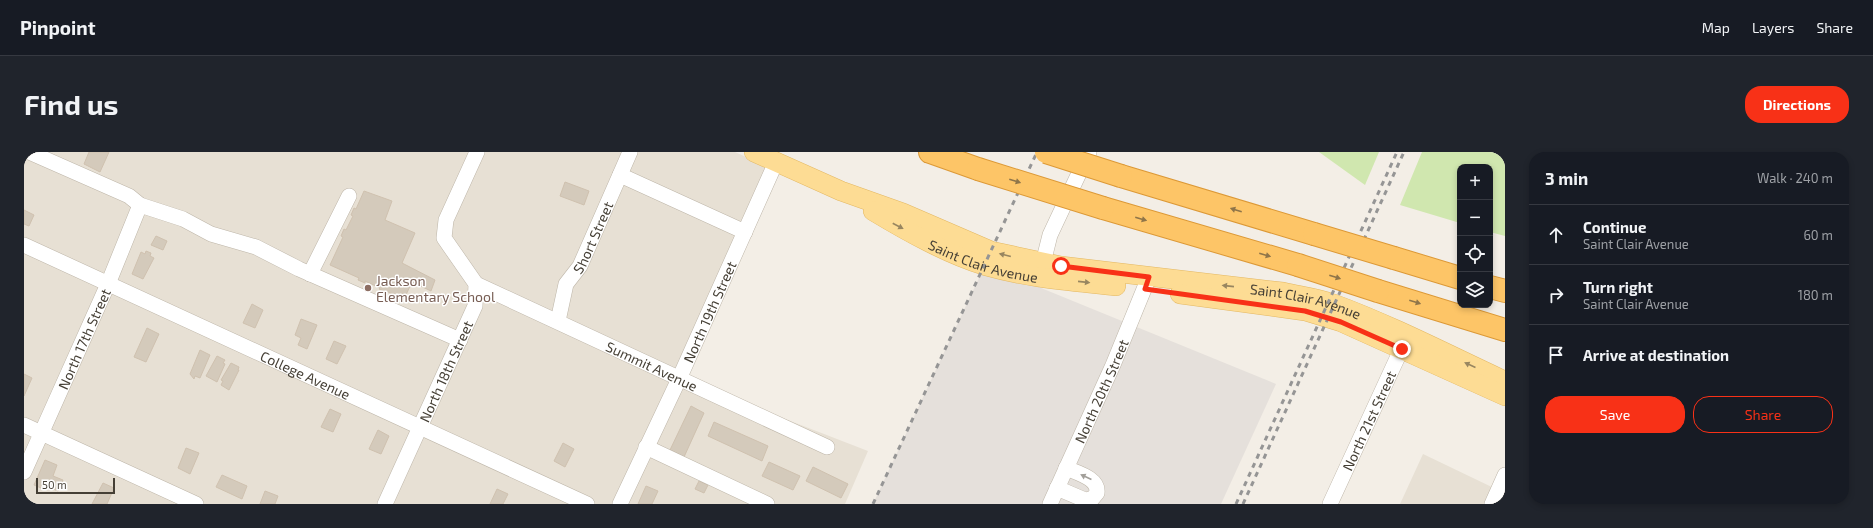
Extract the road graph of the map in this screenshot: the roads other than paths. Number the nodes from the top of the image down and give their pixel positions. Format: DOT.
graph roads {
  1 [pos="29,152"];
  2 [pos="477,152"];
  3 [pos="630,152"];
  4 [pos="754,152"];
  5 [pos="930,152"];
  6 [pos="1046,152"];
  7 [pos="1081,152"];
  8 [pos="1089,152"];
  9 [pos="24,159"];
  10 [pos="776,162"];
  11 [pos="620,175"];
  12 [pos="1121,176"];
  13 [pos="349,196"];
  14 [pos="140,205"];
  15 [pos="745,232"];
  16 [pos="24,244"];
  17 [pos="1040,270"];
  18 [pos="310,274"];
  19 [pos="1457,277"];
  20 [pos="1147,283"];
  21 [pos="108,284"];
  22 [pos="476,284"];
  23 [pos="1493,288"];
  24 [pos="1505,291"];
  25 [pos="558,321"];
  26 [pos="1505,330"];
  27 [pos="460,340"];
  28 [pos="1404,343"];
  29 [pos="679,378"];
  30 [pos="1505,381"];
  31 [pos="1505,396"];
  32 [pos="24,425"];
  33 [pos="420,427"];
  34 [pos="42,433"];
  35 [pos="646,447"];
  36 [pos="827,447"];
  37 [pos="1066,468"];
  38 [pos="24,472"];
  39 [pos="1505,475"];
  40 [pos="1058,488"];
  41 [pos="1092,502"];
  42 [pos="196,504"];
  43 [pos="386,504"];
  44 [pos="587,504"];
  45 [pos="620,504"];
  46 [pos="767,504"];
  47 [pos="1050,504"];
  48 [pos="1330,504"];
  49 [pos="1492,504"];
  1 -- 9 [label="street"];
  1 -- 14 [label="street"];
  2 -- 22 [label="street"];
  3 -- 11 [label="street, Short Street"];
  4 -- 10 [label="main road, Saint Clair Avenue"];
  5 -- 26 [label="highway, one-way, bridge"];
  6 -- 12 [label="highway, bridge"];
  7 -- 12 [label="highway, bridge"];
  8 -- 17 [label="street"];
  10 -- 15 [label="street, North 19th Street"];
  10 -- 17 [label="main road, Saint Clair Avenue"];
  11 -- 15 [label="street"];
  11 -- 25 [label="street, Short Street"];
  19 -- 12 [label="highway, one-way, bridge"];
  13 -- 18 [label="street"];
  14 -- 18 [label="street"];
  14 -- 21 [label="street, North 17th Street"];
  15 -- 29 [label="street, North 19th Street"];
  16 -- 21 [label="street, College Avenue"];
  17 -- 20 [label="main road, Saint Clair Avenue"];
  18 -- 27 [label="street"];
  20 -- 28 [label="main road, Saint Clair Avenue"];
  20 -- 37 [label="street, North 20th Street"];
  21 -- 33 [label="street, College Avenue"];
  21 -- 34 [label="street, North 17th Street"];
  22 -- 25 [label="street, Summit Avenue"];
  22 -- 27 [label="street, North 18th Street"];
  23 -- 24 [label="highway"];
  25 -- 29 [label="street, Summit Avenue"];
  27 -- 33 [label="street, North 18th Street"];
  30 -- 28 [label="main road, Saint Clair Avenue, one-way"];
  28 -- 31 [label="main road, Saint Clair Avenue"];
  28 -- 48 [label="street, North 21st Street"];
  29 -- 35 [label="street, North 19th Street"];
  29 -- 36 [label="street, Summit Avenue"];
  32 -- 34 [label="street"];
  33 -- 43 [label="street, North 18th Street"];
  33 -- 44 [label="street, College Avenue"];
  34 -- 38 [label="street, North 17th Street"];
  34 -- 42 [label="street"];
  35 -- 45 [label="street, North 19th Street"];
  35 -- 46 [label="street"];
  37 -- 40 [label="street, North 20th Street"];
  41 -- 37 [label="street, one-way"];
  39 -- 49 [label="street"];
  40 -- 41 [label="street"];
  40 -- 47 [label="street, North 20th Street"];
}
